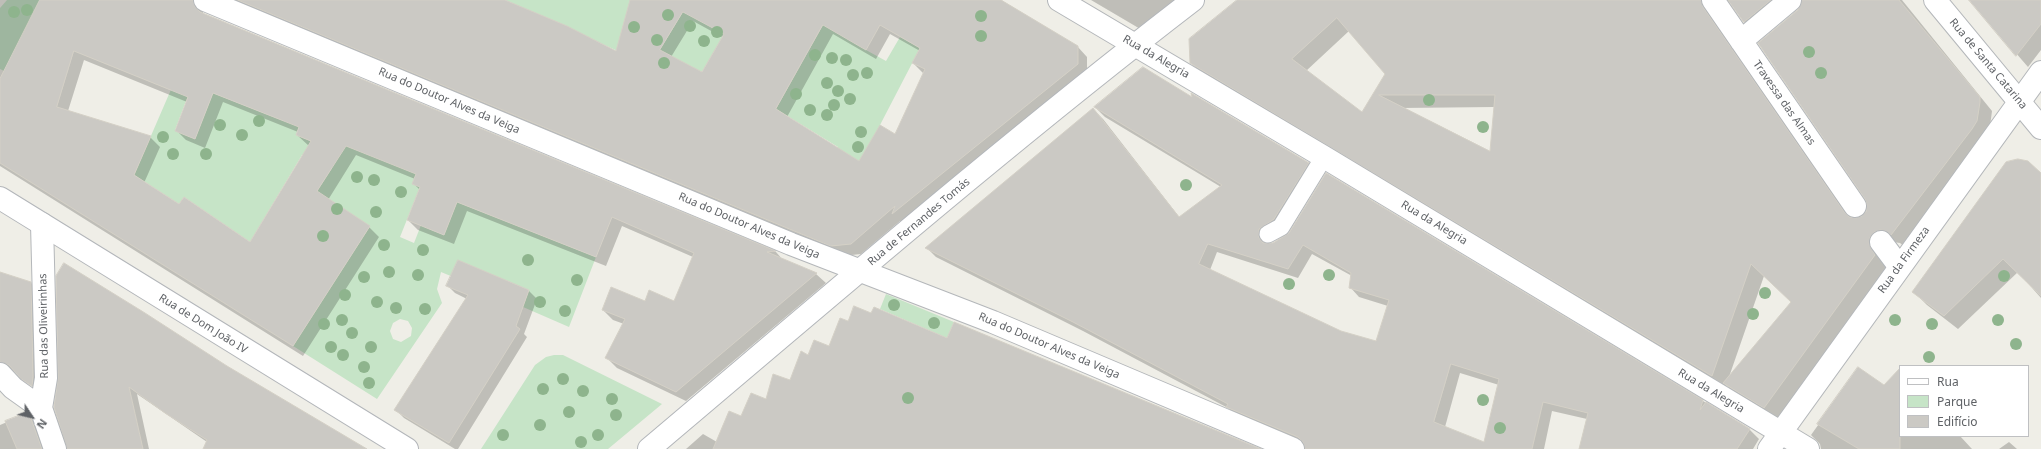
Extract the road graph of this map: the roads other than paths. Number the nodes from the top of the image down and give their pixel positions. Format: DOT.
graph roads {
  1 [pos="205,0"];
  2 [pos="1059,0"];
  3 [pos="1193,0"];
  4 [pos="1713,0"];
  5 [pos="1790,0"];
  6 [pos="1935,0"];
  7 [pos="1741,41"];
  8 [pos="1135,44"];
  9 [pos="2041,72"];
  10 [pos="2019,101"];
  11 [pos="2041,128"];
  12 [pos="1324,157"];
  13 [pos="0,198"];
  14 [pos="1855,206"];
  15 [pos="42,224"];
  16 [pos="1277,234"];
  17 [pos="1881,242"];
  18 [pos="1899,266"];
  19 [pos="860,271"];
  20 [pos="0,374"];
  21 [pos="41,408"];
  22 [pos="1774,441"];
  23 [pos="55,449"];
  24 [pos="407,449"];
  25 [pos="650,449"];
  26 [pos="1293,449"];
  27 [pos="1808,449"];
  1 -- 19 [label="street, Rua do Doutor Alves da Veiga"];
  2 -- 8 [label="street, Rua da Alegria"];
  3 -- 8 [label="street, Rua de Fernandes Tomás"];
  4 -- 7 [label="street, Travessa das Almas"];
  5 -- 7 [label="street"];
  6 -- 10 [label="street, Rua de Santa Catarina"];
  7 -- 14 [label="street, Travessa das Almas"];
  8 -- 12 [label="street, Rua da Alegria"];
  8 -- 19 [label="street, Rua de Fernandes Tomás"];
  9 -- 10 [label="street, Rua da Firmeza"];
  10 -- 11 [label="street, Rua de Santa Catarina"];
  10 -- 18 [label="street, Rua da Firmeza"];
  12 -- 16 [label="lane"];
  12 -- 22 [label="street, Rua da Alegria"];
  13 -- 15 [label="street, Rua de Dom João IV"];
  15 -- 21 [label="street, Rua das Oliveirinhas"];
  15 -- 24 [label="street, Rua de Dom João IV"];
  17 -- 18 [label="street"];
  18 -- 22 [label="street, Rua da Firmeza"];
  19 -- 25 [label="street, Rua de Fernandes Tomás"];
  19 -- 26 [label="street, Rua do Doutor Alves da Veiga"];
  20 -- 21 [label="street"];
  21 -- 23 [label="street, Rua das Oliveirinhas"];
  22 -- 27 [label="street, Rua da Alegria"];
}
